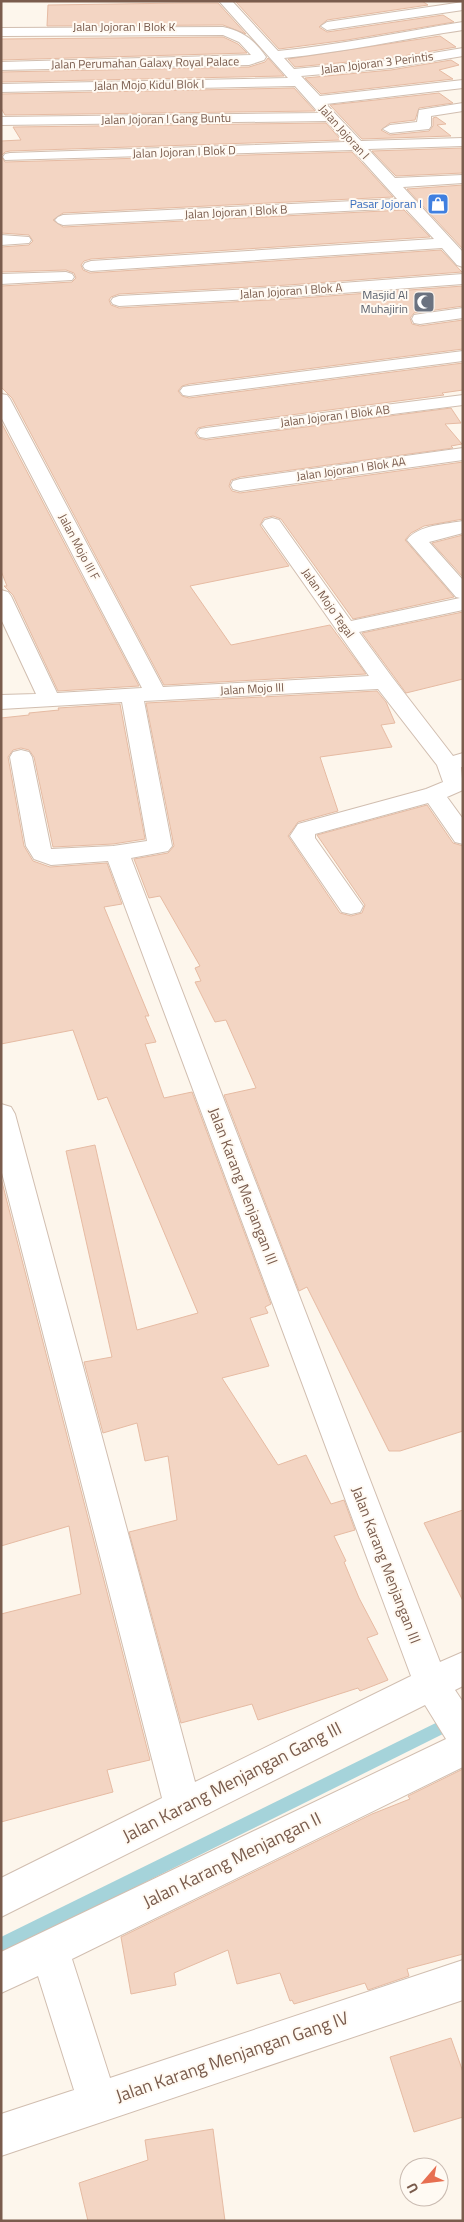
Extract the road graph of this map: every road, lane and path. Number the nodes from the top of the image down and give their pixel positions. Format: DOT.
graph roads {
  1 [pos="225,1"];
  2 [pos="457,4"];
  3 [pos="354,11"];
  4 [pos="366,20"];
  5 [pos="247,26"];
  6 [pos="327,26"];
  7 [pos="463,26"];
  8 [pos="1,28"];
  9 [pos="1,32"];
  10 [pos="463,52"];
  11 [pos="274,55"];
  12 [pos="1,66"];
  13 [pos="295,77"];
  14 [pos="463,84"];
  15 [pos="1,88"];
  16 [pos="316,101"];
  17 [pos="463,107"];
  18 [pos="330,117"];
  19 [pos="1,121"];
  20 [pos="454,123"];
  21 [pos="343,132"];
  22 [pos="460,142"];
  23 [pos="357,147"];
  24 [pos="10,158"];
  25 [pos="463,179"];
  26 [pos="390,182"];
  27 [pos="408,203"];
  28 [pos="63,220"];
  29 [pos="1,240"];
  30 [pos="23,240"];
  31 [pos="445,243"];
  32 [pos="463,262"];
  33 [pos="91,266"];
  34 [pos="66,277"];
  35 [pos="1,279"];
  36 [pos="463,279"];
  37 [pos="119,301"];
  38 [pos="463,313"];
  39 [pos="420,319"];
  40 [pos="463,356"];
  41 [pos="189,391"];
  42 [pos="1,399"];
  43 [pos="463,400"];
  44 [pos="206,432"];
  45 [pos="463,454"];
  46 [pos="240,485"];
  47 [pos="272,524"];
  48 [pos="463,527"];
  49 [pos="463,593"];
  50 [pos="1,596"];
  51 [pos="463,604"];
  52 [pos="346,628"];
  53 [pos="384,682"];
  54 [pos="156,694"];
  55 [pos="132,695"];
  56 [pos="49,699"];
  57 [pos="1,702"];
  58 [pos="21,757"];
  59 [pos="455,762"];
  60 [pos="434,794"];
  61 [pos="463,836"];
  62 [pos="117,852"];
  63 [pos="351,906"];
  64 [pos="1,1114"];
  65 [pos="463,1668"];
  66 [pos="435,1689"];
  67 [pos="463,1734"];
  68 [pos="463,1748"];
  69 [pos="183,1807"];
  70 [pos="1,1898"];
  71 [pos="49,1949"];
  72 [pos="1,1972"];
  73 [pos="463,1980"];
  74 [pos="98,2102"];
  75 [pos="1,2135"];
  1 -- 5 [label="street, Jalan Jojoran I"];
  2 -- 4 [label="street"];
  3 -- 4 [label="street"];
  4 -- 6 [label="street"];
  5 -- 8 [label="street, Jalan Jojoran I Blok K"];
  5 -- 11 [label="street, Jalan Jojoran I"];
  7 -- 11 [label="street"];
  9 -- 12 [label="street, Jalan Perumahan Galaxy Royal Palace"];
  10 -- 13 [label="street, Jalan Jojoran 3 Perintis"];
  11 -- 13 [label="street, Jalan Jojoran I"];
  13 -- 15 [label="street, Jalan Mojo Kidul Blok I"];
  13 -- 16 [label="street, Jalan Jojoran I"];
  14 -- 16 [label="street"];
  16 -- 18 [label="street, Jalan Jojoran I"];
  17 -- 21 [label="street"];
  18 -- 19 [label="street, Jalan Jojoran I Gang Buntu"];
  18 -- 21 [label="street, Jalan Jojoran I"];
  20 -- 22 [label="street"];
  21 -- 23 [label="street, Jalan Jojoran I"];
  22 -- 23 [label="street, Jalan Jojoran I Blok D"];
  23 -- 24 [label="street, Jalan Jojoran I Blok D"];
  23 -- 26 [label="street, Jalan Jojoran I"];
  25 -- 26 [label="street"];
  26 -- 27 [label="street, Jalan Jojoran I"];
  27 -- 28 [label="street, Jalan Jojoran I Blok B"];
  27 -- 31 [label="street, Jalan Jojoran I"];
  29 -- 30 [label="street"];
  31 -- 32 [label="street, Jalan Jojoran I"];
  31 -- 33 [label="street"];
  34 -- 35 [label="street"];
  36 -- 37 [label="street, Jalan Jojoran I Blok A"];
  38 -- 39 [label="street"];
  40 -- 41 [label="street"];
  42 -- 54 [label="street, Jalan Mojo III F"];
  43 -- 44 [label="street, Jalan Jojoran I Blok AB"];
  45 -- 46 [label="street, Jalan Jojoran I Blok AA"];
  47 -- 52 [label="street, Jalan Mojo Tegal"];
  48 -- 49 [label="street"];
  50 -- 56 [label="street"];
  51 -- 52 [label="street"];
  52 -- 53 [label="street, Jalan Mojo Tegal"];
  53 -- 54 [label="street, Jalan Mojo III"];
  53 -- 59 [label="street"];
  54 -- 55 [label="street, Jalan Mojo III"];
  55 -- 56 [label="street, Jalan Mojo III"];
  55 -- 62 [label="street"];
  56 -- 57 [label="street, Jalan Mojo III"];
  58 -- 62 [label="street"];
  59 -- 60 [label="street"];
  60 -- 61 [label="street"];
  60 -- 63 [label="street"];
  62 -- 66 [label="street, Jalan Karang Menjangan III"];
  64 -- 69 [label="street"];
  65 -- 66 [label="street, Jalan Karang Menjangan Gang III"];
  66 -- 67 [label="street, Jalan Karang Menjangan III"];
  66 -- 69 [label="street, Jalan Karang Menjangan Gang III"];
  68 -- 71 [label="street, Jalan Karang Menjangan II"];
  69 -- 70 [label="street, Jalan Karang Menjangan Gang III"];
  71 -- 72 [label="street, Jalan Karang Menjangan II"];
  71 -- 74 [label="street"];
  73 -- 74 [label="street, Jalan Karang Menjangan Gang IV"];
  74 -- 75 [label="street, Jalan Karang Menjangan Gang IV"];
}
